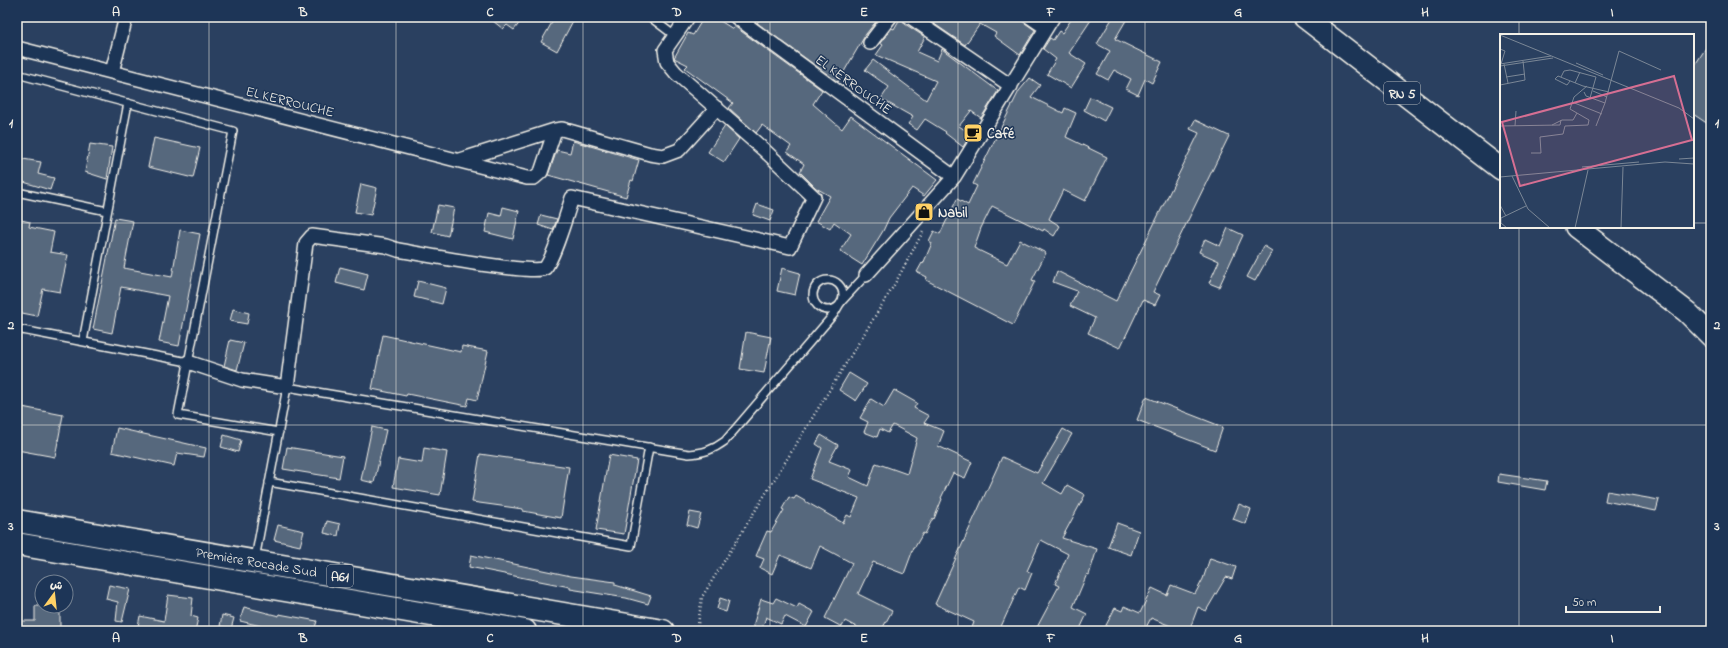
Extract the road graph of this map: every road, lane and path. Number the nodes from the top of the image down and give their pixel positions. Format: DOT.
graph roads {
  1 [pos="126,17"];
  2 [pos="650,17"];
  3 [pos="688,17"];
  4 [pos="736,17"];
  5 [pos="890,17"];
  6 [pos="910,17"];
  7 [pos="1030,17"];
  8 [pos="1053,17"];
  9 [pos="1304,17"];
  10 [pos="1046,28"];
  11 [pos="675,36"];
  12 [pos="870,43"];
  13 [pos="17,48"];
  14 [pos="112,72"];
  15 [pos="17,74"];
  16 [pos="1011,86"];
  17 [pos="128,103"];
  18 [pos="717,108"];
  19 [pos="555,130"];
  20 [pos="460,160"];
  21 [pos="1500,168"];
  22 [pos="954,177"];
  23 [pos="17,192"];
  24 [pos="107,211"];
  25 [pos="1577,228"];
  26 [pos="925,229"];
  27 [pos="866,274"];
  28 [pos="841,302"];
  29 [pos="17,329"];
  30 [pos="1711,336"];
  31 [pos="82,341"];
  32 [pos="188,362"];
  33 [pos="287,387"];
  34 [pos="279,432"];
  35 [pos="648,447"];
  36 [pos="269,482"];
  37 [pos="17,521"];
  38 [pos="17,544"];
  39 [pos="254,561"];
  40 [pos="525,631"];
  41 [pos="662,631"];
  42 [pos="697,631"];
  1 -- 14 [label="street"];
  2 -- 11 [label="lane"];
  3 -- 11 [label="street"];
  4 -- 22 [label="street, EL KERROUCHE"];
  5 -- 12 [label="street"];
  6 -- 16 [label="street"];
  7 -- 10 [label="street"];
  8 -- 10 [label="street"];
  9 -- 21 [label="main road, RN 5"];
  10 -- 16 [label="street"];
  11 -- 18 [label="street"];
  13 -- 14 [label="street, EL KERROUCHE"];
  14 -- 20 [label="street, EL KERROUCHE"];
  15 -- 17 [label="lane"];
  16 -- 22 [label="street"];
  17 -- 24 [label="lane"];
  17 -- 32 [label="lane"];
  18 -- 19 [label="street"];
  18 -- 33 [label="street"];
  19 -- 20 [label="street"];
  19 -- 20 [label="street, EL KERROUCHE"];
  22 -- 27 [label="street"];
  23 -- 24 [label="lane"];
  24 -- 31 [label="lane"];
  25 -- 30 [label="main road"];
  26 -- 42 [label="path"];
  27 -- 28 [label="lane"];
  28 -- 28 [label="lane"];
  28 -- 35 [label="lane"];
  29 -- 31 [label="lane"];
  31 -- 32 [label="lane"];
  32 -- 33 [label="street"];
  32 -- 34 [label="lane"];
  33 -- 34 [label="lane"];
  33 -- 35 [label="lane"];
  34 -- 36 [label="lane"];
  35 -- 36 [label="lane"];
  36 -- 39 [label="lane"];
  37 -- 39 [label="highway, Première Rocade Sud / A61"];
  38 -- 40 [label="highway, Première Rocade Sud / A61"];
  39 -- 41 [label="highway, Première Rocade Sud / A61"];
}
